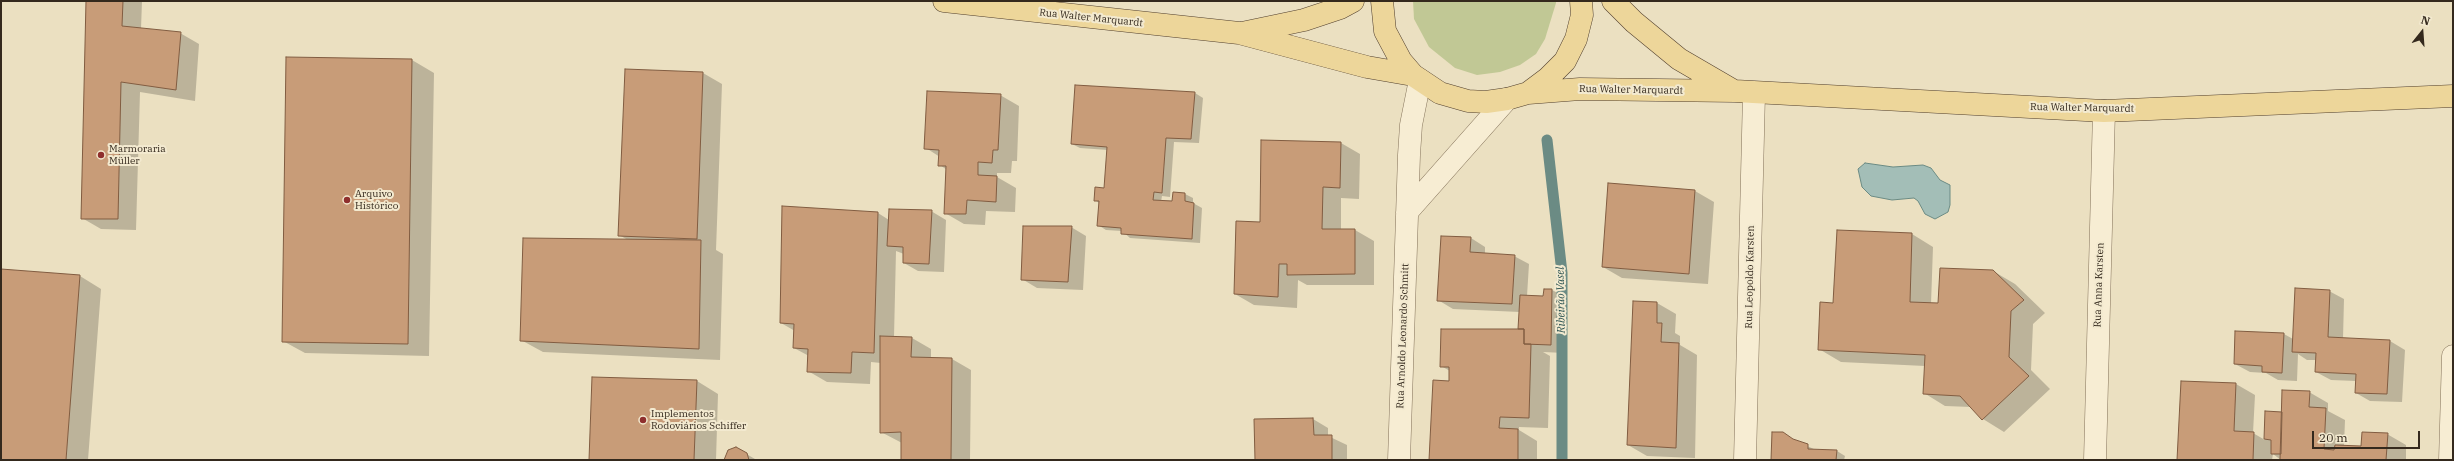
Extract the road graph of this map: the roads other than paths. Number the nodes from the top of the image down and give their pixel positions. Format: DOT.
graph roads {
  1 [pos="944,1"];
  2 [pos="1353,1"];
  3 [pos="1382,1"];
  4 [pos="1581,1"];
  5 [pos="1613,1"];
  6 [pos="1239,33"];
  7 [pos="1416,78"];
  8 [pos="1528,93"];
  9 [pos="1744,93"];
  10 [pos="2453,96"];
  11 [pos="1507,99"];
  12 [pos="2104,111"];
  13 [pos="1407,212"];
  14 [pos="2453,356"];
  15 [pos="1400,460"];
  16 [pos="1745,460"];
  17 [pos="2094,460"];
  18 [pos="2450,460"];
  1 -- 6 [label="main road, Rua Walter Marquardt"];
  2 -- 6 [label="main road, Rua Walter Marquardt"];
  3 -- 7 [label="main road"];
  4 -- 8 [label="main road"];
  5 -- 9 [label="main road, Rua Walter Marquardt"];
  6 -- 7 [label="main road, Rua Walter Marquardt"];
  7 -- 11 [label="main road"];
  7 -- 13 [label="street, Rua Arnoldo Leonardo Schmitt"];
  8 -- 9 [label="main road, Rua Walter Marquardt"];
  8 -- 11 [label="main road"];
  9 -- 12 [label="main road, Rua Walter Marquardt"];
  9 -- 16 [label="street, Rua Leopoldo Karsten"];
  10 -- 12 [label="main road, Rua Walter Marquardt"];
  11 -- 13 [label="street"];
  12 -- 17 [label="street, Rua Anna Karsten"];
  13 -- 15 [label="street, Rua Arnoldo Leonardo Schmitt"];
  14 -- 18 [label="street"];
}
